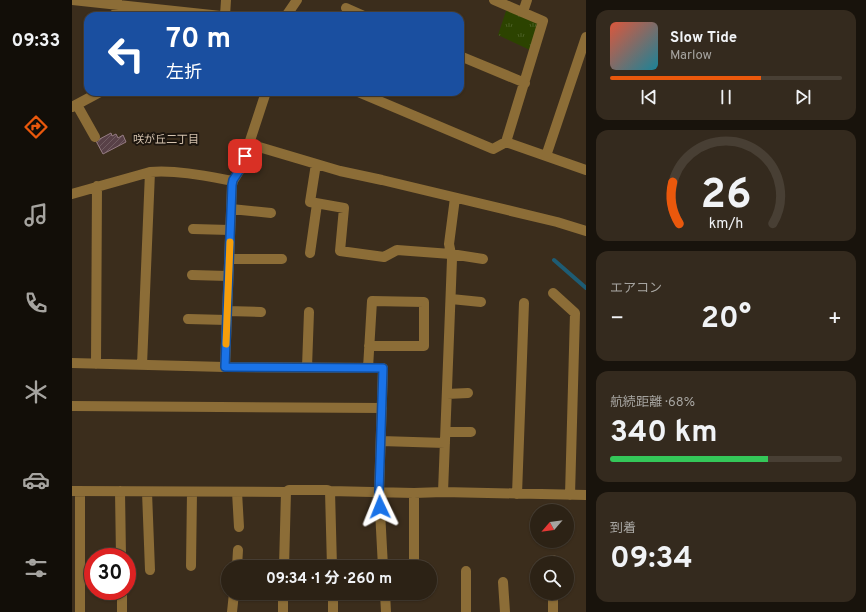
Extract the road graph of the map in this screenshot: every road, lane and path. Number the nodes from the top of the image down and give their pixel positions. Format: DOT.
graph roads {
  1 [pos="72,0"];
  2 [pos="226,0"];
  3 [pos="296,0"];
  4 [pos="494,0"];
  5 [pos="527,0"];
  6 [pos="117,2"];
  7 [pos="346,8"];
  8 [pos="116,12"];
  9 [pos="191,12"];
  10 [pos="224,12"];
  11 [pos="288,12"];
  12 [pos="355,12"];
  13 [pos="523,12"];
  14 [pos="586,37"];
  15 [pos="464,58"];
  16 [pos="582,65"];
  17 [pos="525,83"];
  18 [pos="95,96"];
  19 [pos="265,96"];
  20 [pos="367,96"];
  21 [pos="78,109"];
  22 [pos="95,137"];
  23 [pos="506,142"];
  24 [pos="249,144"];
  25 [pos="546,156"];
  26 [pos="316,164"];
  27 [pos="586,170"];
  28 [pos="150,172"];
  29 [pos="233,180"];
  30 [pos="97,186"];
  31 [pos="72,194"];
  32 [pos="455,198"];
  33 [pos="317,204"];
  34 [pos="231,209"];
  35 [pos="271,213"];
  36 [pos="193,229"];
  37 [pos="230,230"];
  38 [pos="586,231"];
  39 [pos="310,253"];
  40 [pos="451,254"];
  41 [pos="229,259"];
  42 [pos="282,259"];
  43 [pos="484,259"];
  44 [pos="192,275"];
  45 [pos="228,276"];
  46 [pos="553,292"];
  47 [pos="451,299"];
  48 [pos="481,302"];
  49 [pos="524,303"];
  50 [pos="261,312"];
  51 [pos="309,312"];
  52 [pos="227,316"];
  53 [pos="188,319"];
  54 [pos="369,346"];
  55 [pos="72,364"];
  56 [pos="96,364"];
  57 [pos="142,365"];
  58 [pos="225,367"];
  59 [pos="307,367"];
  60 [pos="368,368"];
  61 [pos="468,393"];
  62 [pos="447,394"];
  63 [pos="72,406"];
  64 [pos="382,408"];
  65 [pos="446,432"];
  66 [pos="471,432"];
  67 [pos="381,441"];
  68 [pos="445,443"];
  69 [pos="76,491"];
  70 [pos="120,491"];
  71 [pos="330,491"];
  72 [pos="148,492"];
  73 [pos="192,492"];
  74 [pos="237,492"];
  75 [pos="286,492"];
  76 [pos="379,492"];
  77 [pos="443,492"];
  78 [pos="414,493"];
  79 [pos="517,494"];
  80 [pos="570,495"];
  81 [pos="586,495"];
  82 [pos="239,527"];
  83 [pos="121,548"];
  84 [pos="238,550"];
  85 [pos="237,560"];
  86 [pos="284,560"];
  87 [pos="332,560"];
  88 [pos="383,560"];
  89 [pos="414,560"];
  90 [pos="191,566"];
  91 [pos="150,570"];
  92 [pos="466,571"];
  93 [pos="503,582"];
  94 [pos="122,600"];
  95 [pos="233,600"];
  96 [pos="283,600"];
  97 [pos="333,600"];
  98 [pos="385,600"];
  99 [pos="553,600"];
  100 [pos="80,612"];
  101 [pos="122,612"];
  102 [pos="232,612"];
  103 [pos="283,612"];
  104 [pos="334,612"];
  105 [pos="386,612"];
  106 [pos="466,612"];
  107 [pos="504,612"];
  108 [pos="553,612"];
  1 -- 6 [label="street"];
  2 -- 10 [label="street"];
  3 -- 11 [label="street"];
  4 -- 13 [label="street"];
  5 -- 13 [label="street"];
  6 -- 8 [label="street"];
  6 -- 9 [label="street"];
  7 -- 12 [label="street"];
  13 -- 17 [label="street"];
  14 -- 16 [label="street"];
  15 -- 17 [label="street"];
  16 -- 25 [label="street"];
  17 -- 23 [label="street"];
  18 -- 21 [label="street"];
  19 -- 24 [label="street"];
  20 -- 23 [label="street"];
  21 -- 22 [label="street"];
  23 -- 25 [label="street"];
  24 -- 26 [label="street"];
  24 -- 29 [label="street"];
  25 -- 27 [label="street"];
  26 -- 32 [label="street"];
  26 -- 33 [label="street"];
  28 -- 29 [label="street"];
  28 -- 30 [label="street"];
  28 -- 57 [label="street"];
  29 -- 34 [label="street"];
  30 -- 31 [label="street"];
  30 -- 56 [label="street"];
  32 -- 38 [label="street"];
  32 -- 40 [label="street"];
  33 -- 39 [label="street"];
  33 -- 40 [label="street"];
  34 -- 35 [label="street"];
  34 -- 37 [label="street"];
  36 -- 37 [label="street"];
  37 -- 41 [label="street"];
  40 -- 43 [label="street"];
  40 -- 47 [label="street"];
  41 -- 42 [label="street"];
  41 -- 45 [label="street"];
  44 -- 45 [label="street"];
  45 -- 52 [label="street"];
  46 -- 80 [label="street"];
  47 -- 48 [label="street"];
  47 -- 62 [label="street"];
  49 -- 79 [label="street"];
  50 -- 52 [label="street"];
  51 -- 59 [label="street"];
  52 -- 53 [label="street"];
  52 -- 58 [label="street"];
  54 -- 54 [label="street"];
  54 -- 60 [label="street"];
  55 -- 56 [label="street"];
  56 -- 57 [label="street"];
  57 -- 58 [label="street"];
  58 -- 59 [label="street"];
  59 -- 60 [label="street"];
  60 -- 64 [label="street"];
  61 -- 62 [label="street"];
  62 -- 65 [label="street"];
  63 -- 64 [label="street"];
  64 -- 67 [label="street"];
  65 -- 66 [label="street"];
  65 -- 68 [label="street"];
  67 -- 68 [label="street"];
  67 -- 76 [label="street"];
  68 -- 77 [label="street"];
  69 -- 70 [label="street"];
  69 -- 100 [label="street"];
  70 -- 72 [label="street"];
  70 -- 83 [label="street"];
  71 -- 75 [label="street"];
  71 -- 76 [label="street"];
  71 -- 87 [label="street"];
  72 -- 73 [label="street"];
  72 -- 91 [label="street"];
  73 -- 74 [label="street"];
  73 -- 90 [label="street"];
  74 -- 75 [label="street"];
  74 -- 82 [label="street"];
  75 -- 86 [label="street"];
  76 -- 78 [label="street"];
  76 -- 88 [label="street"];
  77 -- 78 [label="street"];
  77 -- 79 [label="street"];
  78 -- 89 [label="street"];
  79 -- 80 [label="street"];
  80 -- 81 [label="street"];
  84 -- 85 [label="street"];
  92 -- 106 [label="street"];
  93 -- 107 [label="street"];
  94 -- 101 [label="street"];
  95 -- 102 [label="street"];
  96 -- 103 [label="street"];
  97 -- 104 [label="street"];
  98 -- 105 [label="street"];
  99 -- 108 [label="street"];
}
